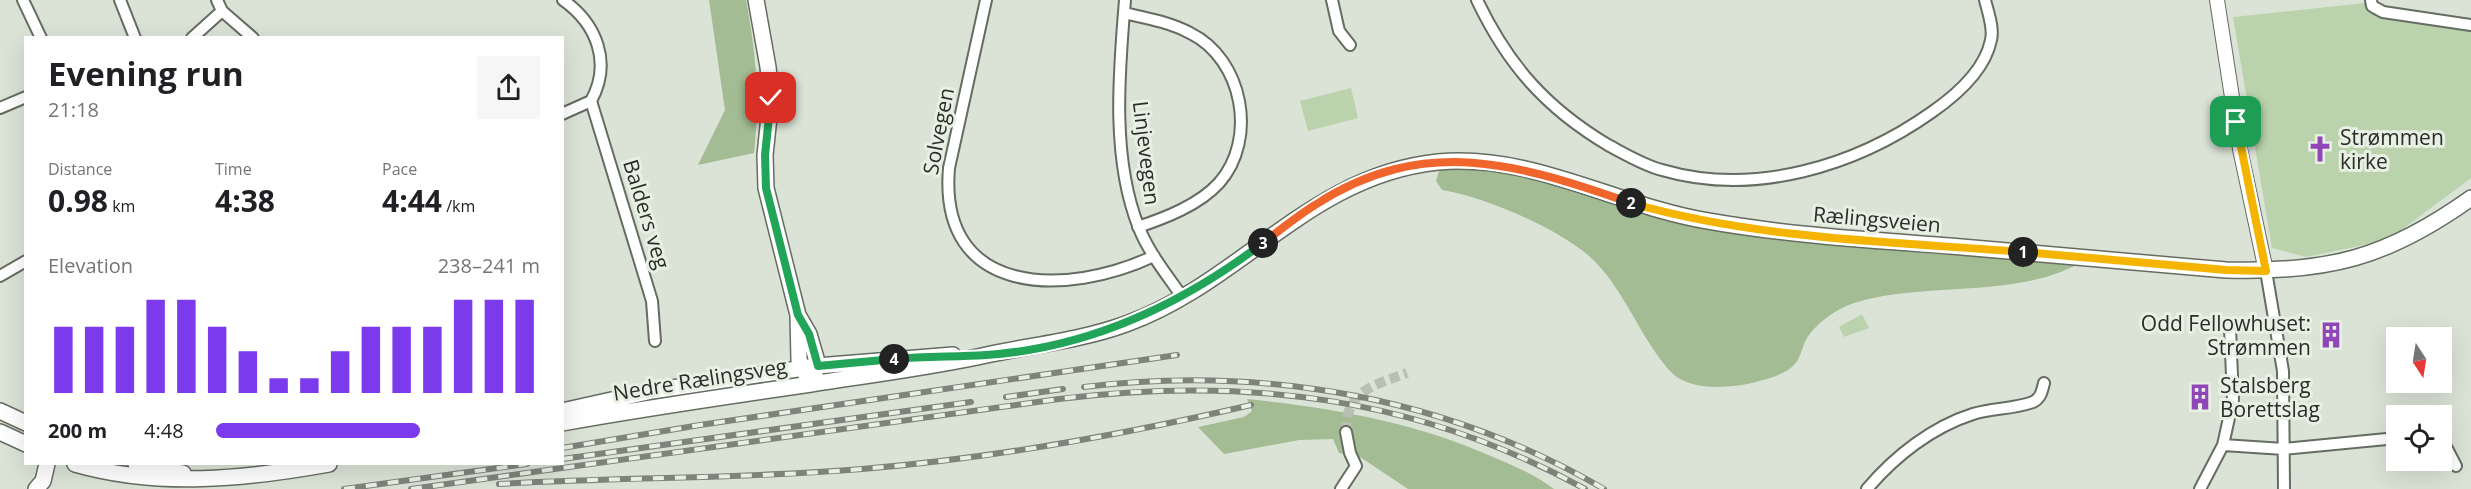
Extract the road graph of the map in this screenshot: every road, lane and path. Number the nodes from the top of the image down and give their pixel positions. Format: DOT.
graph roads {
  1 [pos="23,0"];
  2 [pos="120,0"];
  3 [pos="217,0"];
  4 [pos="563,0"];
  5 [pos="756,0"];
  6 [pos="986,0"];
  7 [pos="1125,0"];
  8 [pos="1332,0"];
  9 [pos="1477,0"];
  10 [pos="1985,0"];
  11 [pos="2217,0"];
  12 [pos="2370,0"];
  13 [pos="222,11"];
  14 [pos="1124,13"];
  15 [pos="2471,25"];
  16 [pos="40,36"];
  17 [pos="134,36"];
  18 [pos="194,36"];
  19 [pos="251,36"];
  20 [pos="1350,45"];
  21 [pos="24,98"];
  22 [pos="591,101"];
  23 [pos="0,108"];
  24 [pos="564,113"];
  25 [pos="2471,198"];
  26 [pos="1286,226"];
  27 [pos="1138,227"];
  28 [pos="1154,256"];
  29 [pos="24,262"];
  30 [pos="2266,271"];
  31 [pos="0,276"];
  32 [pos="1183,298"];
  33 [pos="798,315"];
  34 [pos="2230,328"];
  35 [pos="655,341"];
  36 [pos="986,355"];
  37 [pos="818,366"];
  38 [pos="801,368"];
  39 [pos="812,383"];
  40 [pos="2044,383"];
  41 [pos="564,411"];
  42 [pos="3,414"];
  43 [pos="24,422"];
  44 [pos="564,423"];
  45 [pos="0,432"];
  46 [pos="1347,432"];
  47 [pos="2386,439"];
  48 [pos="24,443"];
  49 [pos="2223,445"];
  50 [pos="2284,449"];
  51 [pos="2452,458"];
  52 [pos="46,465"];
  53 [pos="87,465"];
  54 [pos="141,465"];
  55 [pos="324,465"];
  56 [pos="2456,466"];
  57 [pos="110,467"];
  58 [pos="204,477"];
  59 [pos="36,489"];
  60 [pos="1341,489"];
  61 [pos="1867,489"];
  62 [pos="2200,489"];
  63 [pos="2284,489"];
  1 -- 16 [label="street"];
  2 -- 17 [label="street"];
  3 -- 13 [label="street"];
  4 -- 22 [label="street"];
  5 -- 33 [label="main road"];
  6 -- 28 [label="street, Solvegen"];
  7 -- 14 [label="street, Linjevegen"];
  8 -- 20 [label="street"];
  9 -- 10 [label="street"];
  11 -- 30 [label="street"];
  12 -- 15 [label="street"];
  13 -- 18 [label="street"];
  13 -- 19 [label="street"];
  14 -- 27 [label="street, Linjevegen"];
  14 -- 27 [label="street"];
  21 -- 23 [label="street"];
  22 -- 24 [label="street"];
  22 -- 35 [label="street, Balders veg"];
  25 -- 30 [label="main road, Rælingsveien"];
  26 -- 30 [label="main road, Rælingsveien"];
  26 -- 32 [label="main road, Nedre Rælingsveg"];
  27 -- 28 [label="street, Linjevegen"];
  28 -- 32 [label="street, Linjevegen"];
  29 -- 31 [label="street"];
  30 -- 50 [label="street"];
  32 -- 36 [label="main road, Nedre Rælingsveg"];
  33 -- 37 [label="main road"];
  33 -- 38 [label="main road"];
  34 -- 49 [label="street"];
  36 -- 37 [label="main road, Nedre Rælingsveg"];
  36 -- 39 [label="main road, Nedre Rælingsveg"];
  37 -- 38 [label="main road, Nedre Rælingsveg"];
  37 -- 39 [label="main road"];
  38 -- 39 [label="main road"];
  38 -- 41 [label="main road, Nedre Rælingsveg"];
  39 -- 44 [label="main road, Nedre Rælingsveg"];
  40 -- 61 [label="street"];
  42 -- 43 [label="main road"];
  45 -- 48 [label="main road"];
  46 -- 60 [label="street"];
  47 -- 50 [label="street"];
  49 -- 50 [label="street"];
  49 -- 62 [label="street"];
  50 -- 63 [label="street"];
  51 -- 56 [label="street"];
  52 -- 59 [label="main road"];
  53 -- 57 [label="main road"];
  54 -- 58 [label="main road"];
  55 -- 58 [label="main road"];
  57 -- 58 [label="main road"];
}
